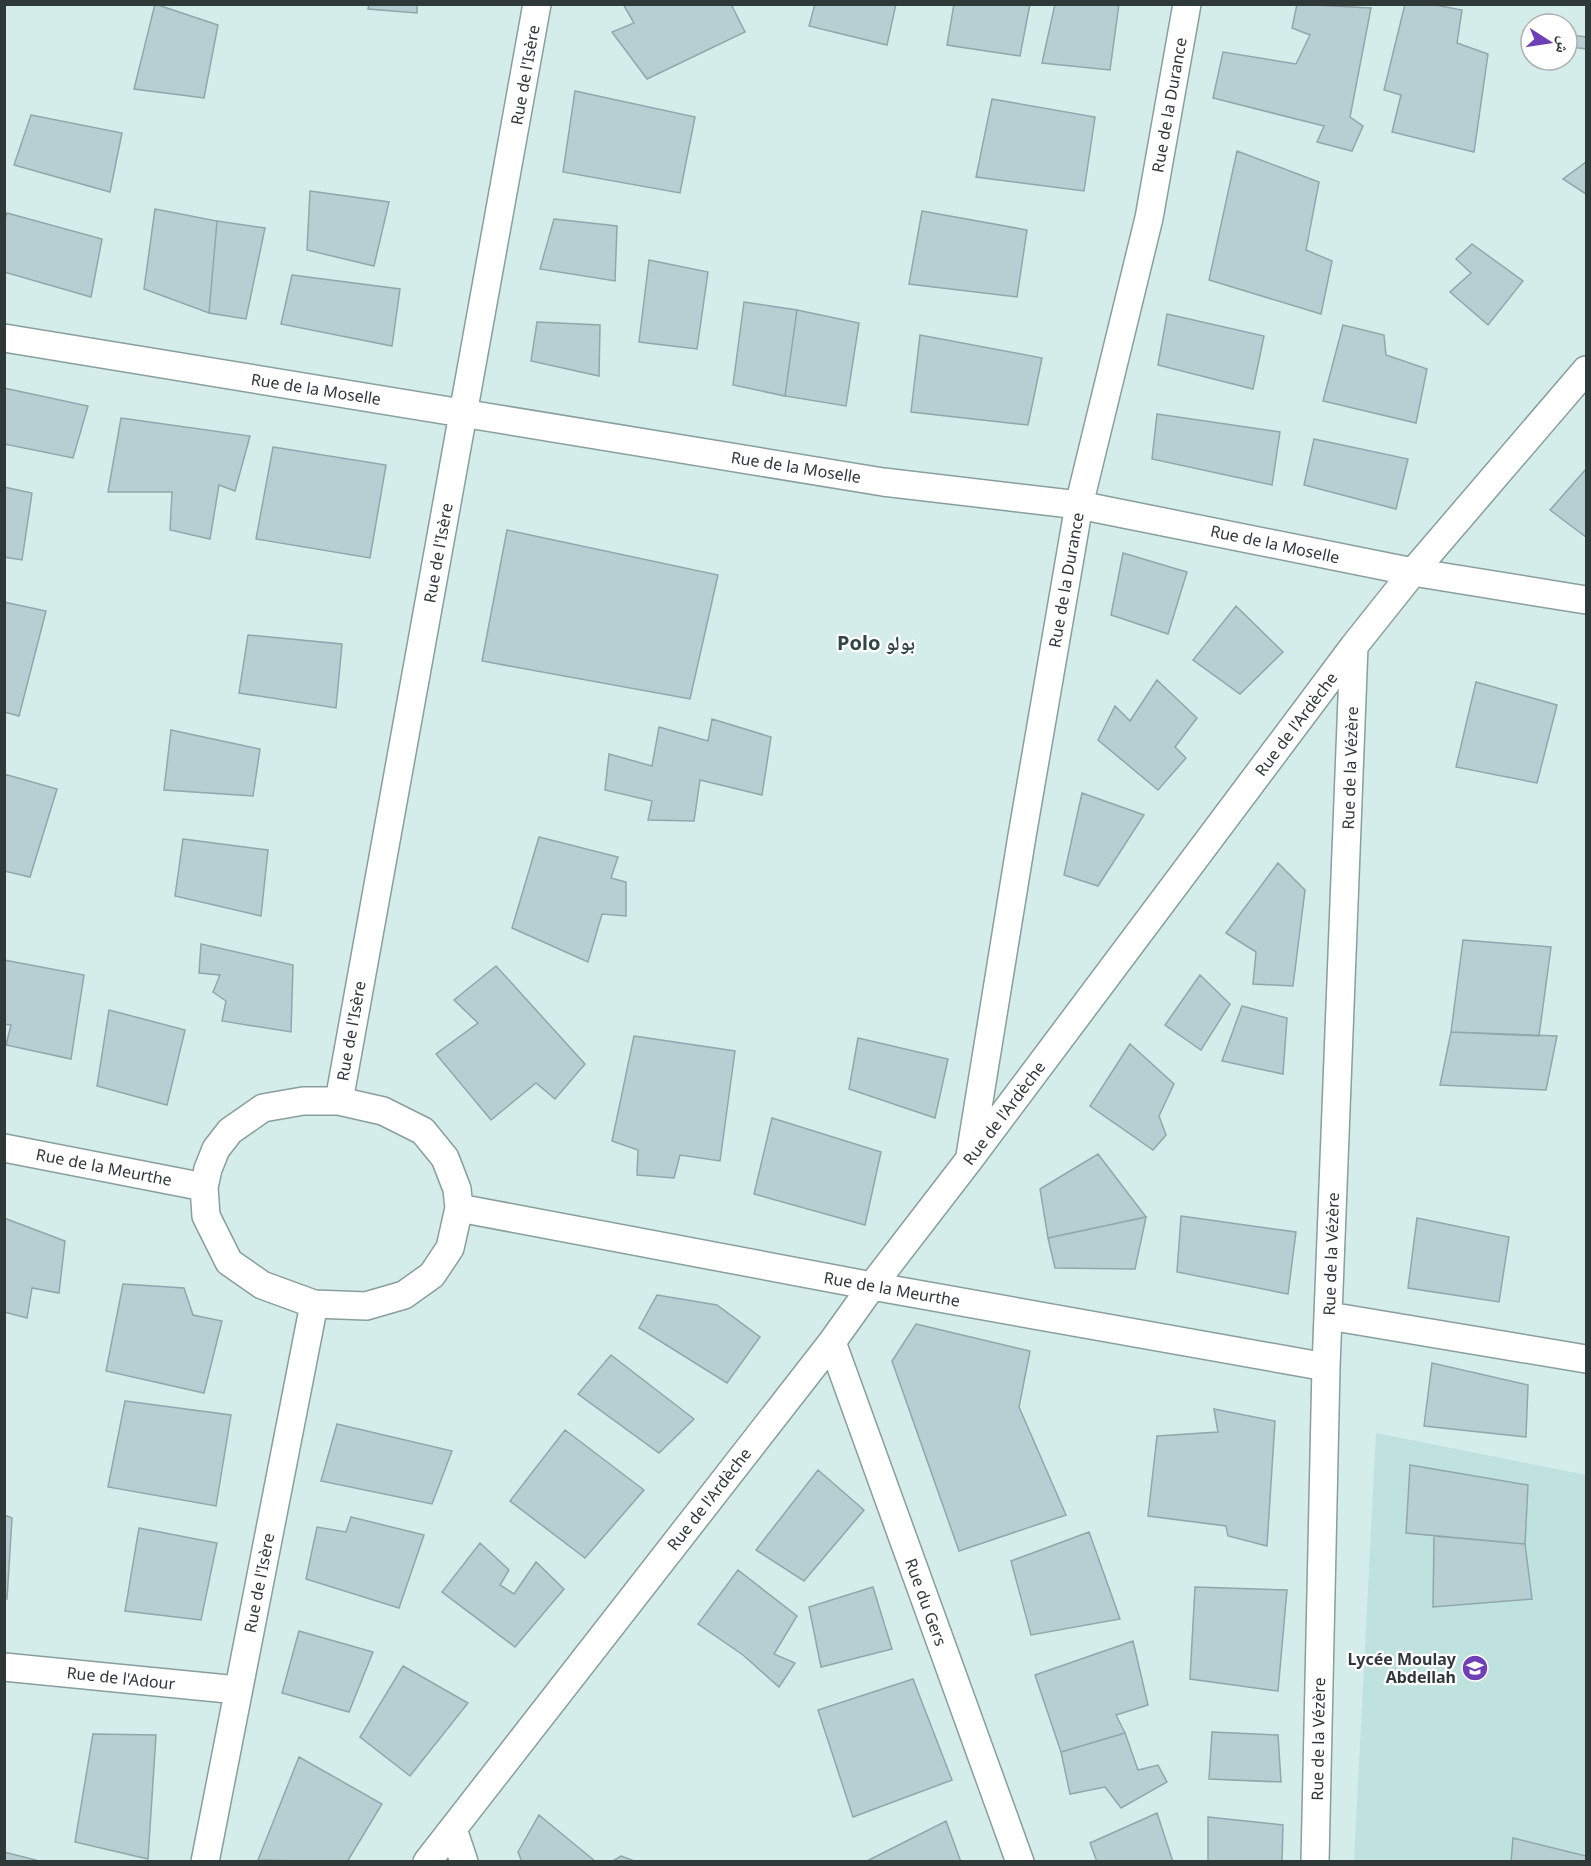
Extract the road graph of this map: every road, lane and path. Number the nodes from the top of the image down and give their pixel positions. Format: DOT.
graph roads {
  1 [pos="537,4"];
  2 [pos="1187,4"];
  3 [pos="4,338"];
  4 [pos="1587,370"];
  5 [pos="464,412"];
  6 [pos="1079,505"];
  7 [pos="1413,572"];
  8 [pos="1587,600"];
  9 [pos="1354,646"];
  10 [pos="339,1101"];
  11 [pos="4,1148"];
  12 [pos="969,1160"];
  13 [pos="204,1187"];
  14 [pos="459,1208"];
  15 [pos="872,1286"];
  16 [pos="314,1304"];
  17 [pos="1329,1316"];
  18 [pos="832,1342"];
  19 [pos="1587,1359"];
  20 [pos="1326,1367"];
  21 [pos="4,1667"];
  22 [pos="238,1690"];
  23 [pos="453,1829"];
  24 [pos="205,1862"];
  25 [pos="428,1862"];
  26 [pos="464,1862"];
  27 [pos="1020,1862"];
  28 [pos="1315,1862"];
  1 -- 5 [label="street, Rue de l'Isère"];
  2 -- 6 [label="street, Rue de la Durance"];
  3 -- 5 [label="street, Rue de la Moselle"];
  4 -- 7 [label="street, Rue de l'Ardèche"];
  5 -- 6 [label="street, Rue de la Moselle"];
  5 -- 10 [label="street, Rue de l'Isère"];
  6 -- 7 [label="street, Rue de la Moselle"];
  6 -- 12 [label="street, Rue de la Durance"];
  7 -- 8 [label="street, Rue de la Moselle"];
  7 -- 9 [label="street, Rue de l'Ardèche"];
  9 -- 12 [label="street, Rue de l'Ardèche"];
  9 -- 17 [label="street, Rue de la Vézère"];
  10 -- 13 [label="street"];
  10 -- 14 [label="street"];
  11 -- 13 [label="street, Rue de la Meurthe"];
  12 -- 15 [label="street, Rue de l'Ardèche"];
  13 -- 16 [label="street"];
  14 -- 15 [label="street, Rue de la Meurthe"];
  14 -- 16 [label="street"];
  15 -- 18 [label="street, Rue de l'Ardèche"];
  15 -- 20 [label="street, Rue de la Meurthe"];
  16 -- 22 [label="street, Rue de l'Isère"];
  17 -- 19 [label="street"];
  17 -- 20 [label="street, Rue de la Vézère"];
  18 -- 23 [label="street, Rue de l'Ardèche"];
  18 -- 27 [label="street, Rue du Gers"];
  20 -- 28 [label="street, Rue de la Vézère"];
  21 -- 22 [label="street, Rue de l'Adour"];
  22 -- 24 [label="street, Rue de l'Isère"];
  23 -- 25 [label="street, Rue de l'Ardèche"];
  23 -- 26 [label="street"];
}
